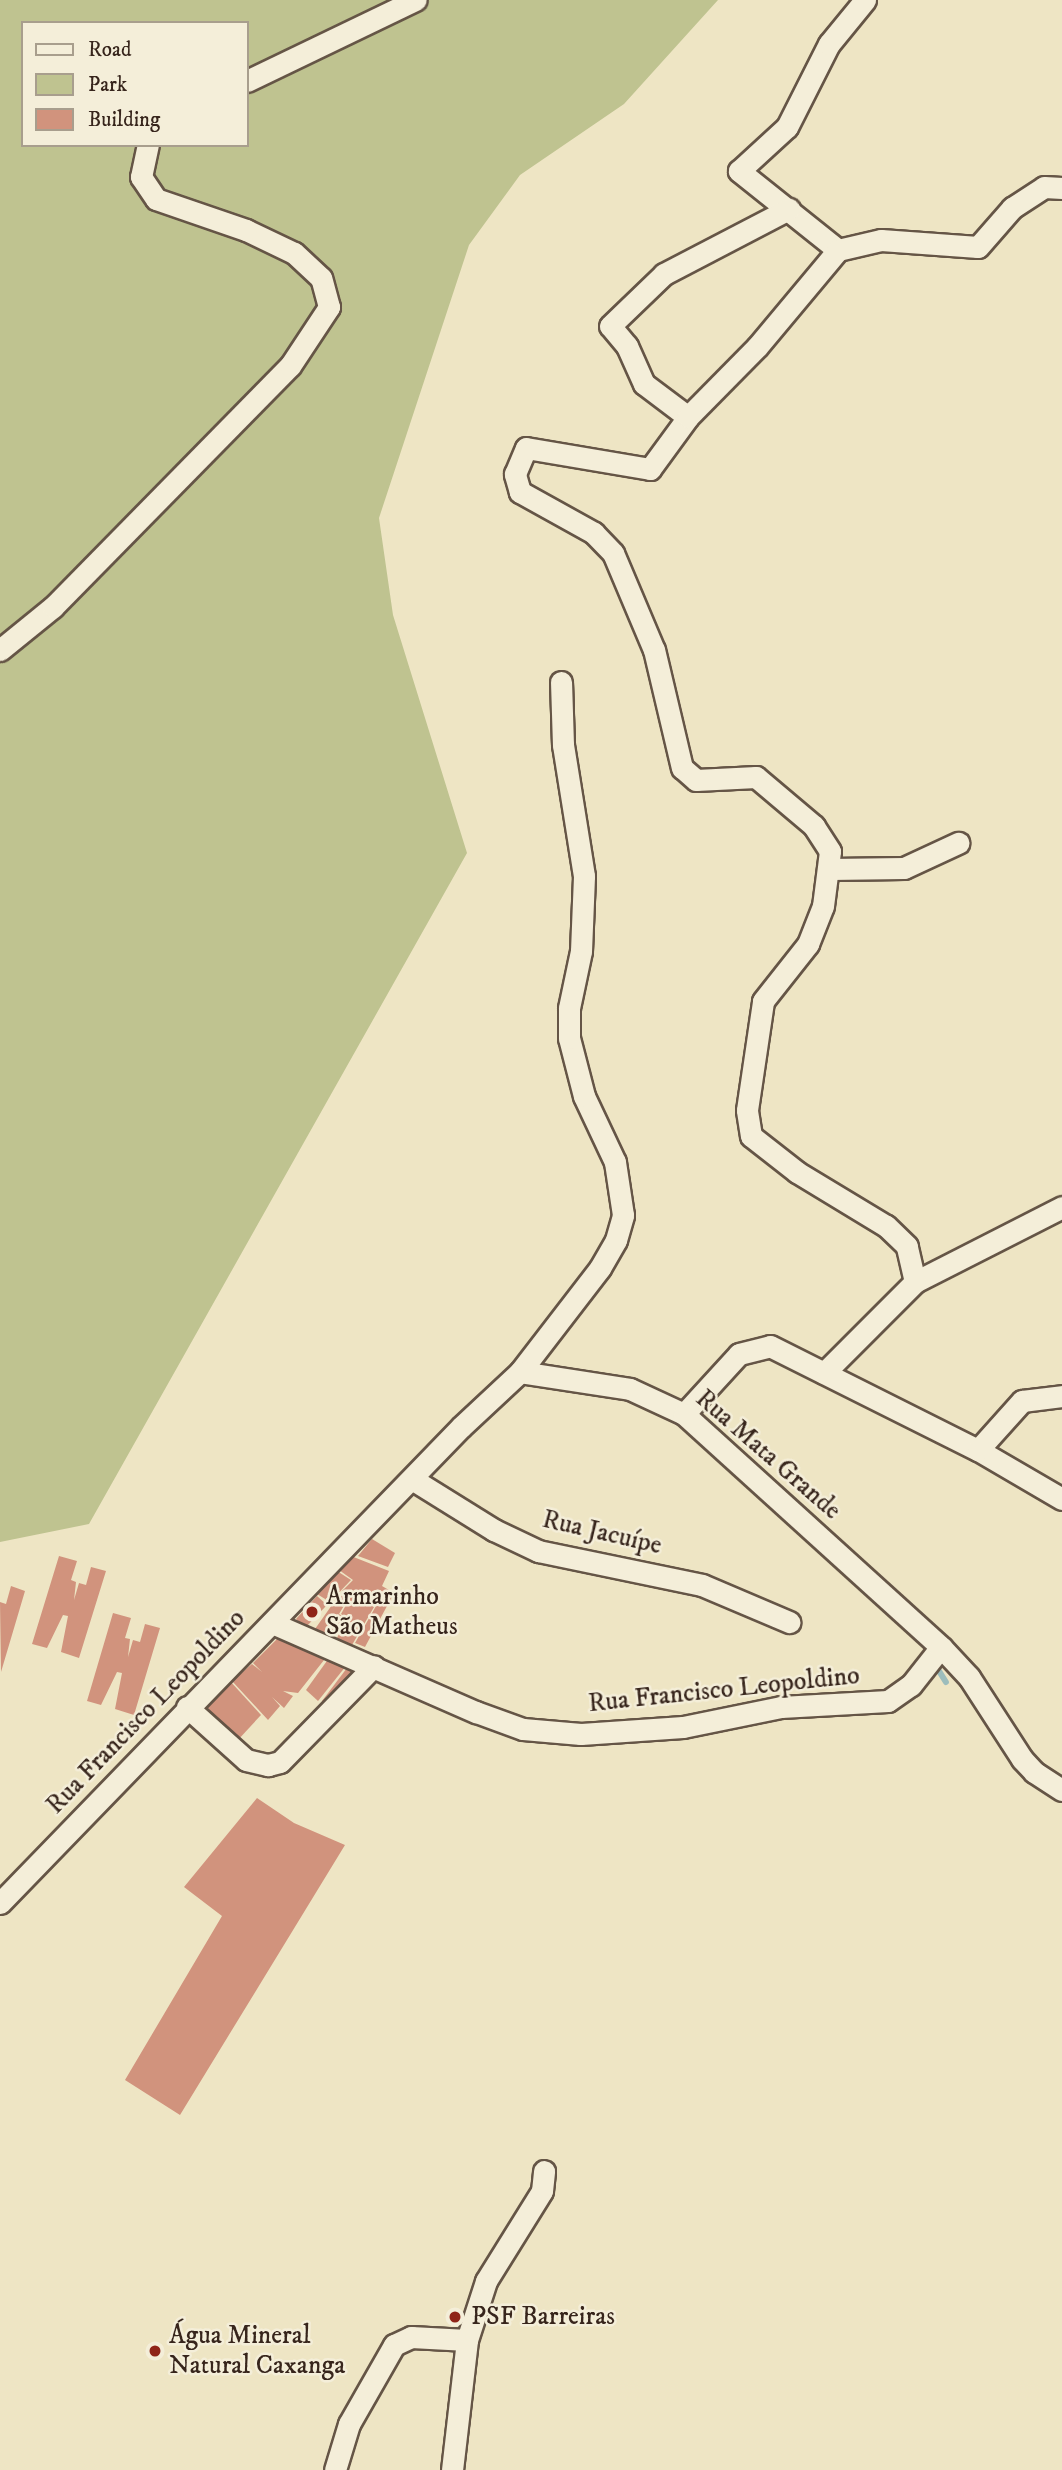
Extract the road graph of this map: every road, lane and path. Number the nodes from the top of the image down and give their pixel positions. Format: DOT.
graph roads {
  1 [pos="415,0"];
  2 [pos="865,0"];
  3 [pos="248,81"];
  4 [pos="148,147"];
  5 [pos="1061,185"];
  6 [pos="789,209"];
  7 [pos="838,250"];
  8 [pos="688,417"];
  9 [pos="0,650"];
  10 [pos="561,682"];
  11 [pos="958,843"];
  12 [pos="830,869"];
  13 [pos="1062,1207"];
  14 [pos="915,1282"];
  15 [pos="520,1372"];
  16 [pos="824,1373"];
  17 [pos="1062,1396"];
  18 [pos="684,1415"];
  19 [pos="978,1450"];
  20 [pos="412,1479"];
  21 [pos="1062,1499"];
  22 [pos="789,1622"];
  23 [pos="272,1623"];
  24 [pos="941,1647"];
  25 [pos="374,1666"];
  26 [pos="187,1707"];
  27 [pos="1062,1790"];
  28 [pos="0,1903"];
  29 [pos="544,2171"];
  30 [pos="467,2340"];
  31 [pos="335,2470"];
  32 [pos="452,2470"];
  1 -- 3 [label="street"];
  2 -- 6 [label="street"];
  4 -- 9 [label="street"];
  5 -- 7 [label="street"];
  6 -- 7 [label="street"];
  6 -- 8 [label="street"];
  7 -- 8 [label="street"];
  8 -- 12 [label="street"];
  10 -- 15 [label="street"];
  11 -- 12 [label="street"];
  12 -- 14 [label="street"];
  13 -- 14 [label="street"];
  14 -- 16 [label="street"];
  15 -- 18 [label="street, Rua Mata Grande"];
  15 -- 20 [label="street"];
  16 -- 18 [label="street"];
  16 -- 19 [label="street"];
  17 -- 19 [label="street"];
  18 -- 24 [label="street, Rua Mata Grande"];
  19 -- 21 [label="street"];
  20 -- 22 [label="street, Rua Jacuípe"];
  20 -- 23 [label="street"];
  23 -- 25 [label="street, Rua Francisco Leopoldino"];
  23 -- 26 [label="street, Rua Francisco Leopoldino"];
  24 -- 25 [label="street, Rua Francisco Leopoldino"];
  24 -- 27 [label="street, Rua Mata Grande"];
  25 -- 26 [label="street"];
  26 -- 28 [label="street, Rua Francisco Leopoldino"];
  29 -- 30 [label="street"];
  30 -- 31 [label="street"];
  30 -- 32 [label="street"];
}
